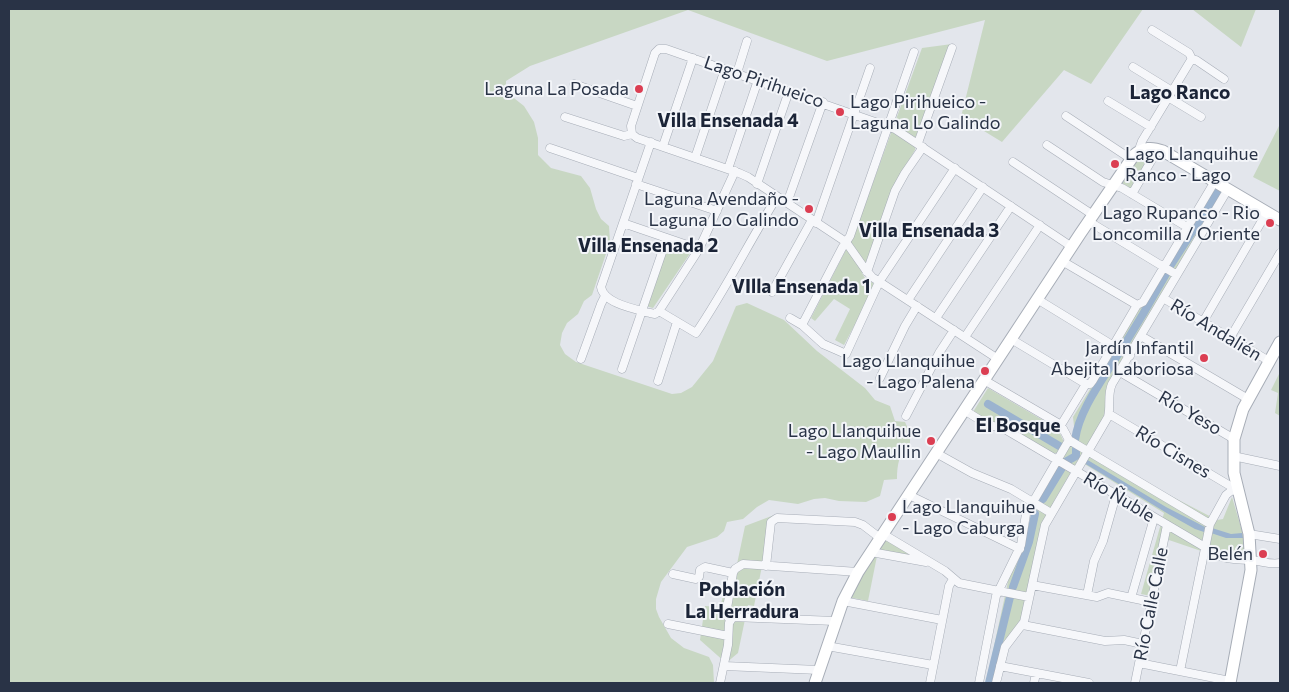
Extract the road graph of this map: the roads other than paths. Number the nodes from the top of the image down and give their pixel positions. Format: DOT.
graph roads {
  1 [pos="1152,30"];
  2 [pos="747,41"];
  3 [pos="952,48"];
  4 [pos="914,52"];
  5 [pos="693,58"];
  6 [pos="1192,59"];
  7 [pos="1133,67"];
  8 [pos="870,68"];
  9 [pos="725,69"];
  10 [pos="737,73"];
  11 [pos="758,80"];
  12 [pos="1224,80"];
  13 [pos="574,84"];
  14 [pos="789,91"];
  15 [pos="1170,94"];
  16 [pos="1108,101"];
  17 [pos="823,102"];
  18 [pos="637,106"];
  19 [pos="854,114"];
  20 [pos="1066,116"];
  21 [pos="565,117"];
  22 [pos="1201,117"];
  23 [pos="889,126"];
  24 [pos="1151,126"];
  25 [pos="632,134"];
  26 [pos="651,142"];
  27 [pos="920,145"];
  28 [pos="1048,145"];
  29 [pos="663,146"];
  30 [pos="550,148"];
  31 [pos="1158,149"];
  32 [pos="1134,155"];
  33 [pos="695,158"];
  34 [pos="1013,162"];
  35 [pos="955,168"];
  36 [pos="731,170"];
  37 [pos="638,181"];
  38 [pos="1215,181"];
  39 [pos="758,184"];
  40 [pos="1113,185"];
  41 [pos="983,187"];
  42 [pos="1228,189"];
  43 [pos="1132,194"];
  44 [pos="777,197"];
  45 [pos="787,203"];
  46 [pos="1011,206"];
  47 [pos="717,211"];
  48 [pos="1267,212"];
  49 [pos="1090,218"];
  50 [pos="1280,220"];
  51 [pos="814,221"];
  52 [pos="623,222"];
  53 [pos="1040,225"];
  54 [pos="1187,227"];
  55 [pos="666,238"];
  56 [pos="846,242"];
  57 [pos="1072,247"];
  58 [pos="698,249"];
  59 [pos="1280,253"];
  60 [pos="1062,261"];
  61 [pos="1164,267"];
  62 [pos="866,272"];
  63 [pos="1177,275"];
  64 [pos="879,282"];
  65 [pos="772,292"];
  66 [pos="605,296"];
  67 [pos="1163,298"];
  68 [pos="908,300"];
  69 [pos="1037,300"];
  70 [pos="1137,305"];
  71 [pos="917,306"];
  72 [pos="642,310"];
  73 [pos="659,311"];
  74 [pos="790,318"];
  75 [pos="936,318"];
  76 [pos="677,322"];
  77 [pos="1203,322"];
  78 [pos="802,325"];
  79 [pos="954,330"];
  80 [pos="1141,336"];
  81 [pos="965,337"];
  82 [pos="1012,338"];
  83 [pos="1230,338"];
  84 [pos="1280,342"];
  85 [pos="1113,346"];
  86 [pos="1130,356"];
  87 [pos="581,359"];
  88 [pos="998,359"];
  89 [pos="1269,361"];
  90 [pos="622,369"];
  91 [pos="1120,372"];
  92 [pos="880,378"];
  93 [pos="984,380"];
  94 [pos="658,381"];
  95 [pos="1086,384"];
  96 [pos="1248,399"];
  97 [pos="964,410"];
  98 [pos="1109,414"];
  99 [pos="906,416"];
  100 [pos="1060,425"];
  101 [pos="1069,440"];
  102 [pos="1234,440"];
  103 [pos="1087,452"];
  104 [pos="936,453"];
  105 [pos="1233,456"];
  106 [pos="1057,460"];
  107 [pos="1280,466"];
  108 [pos="1076,471"];
  109 [pos="1237,490"];
  110 [pos="909,495"];
  111 [pos="1116,495"];
  112 [pos="1033,502"];
  113 [pos="1052,513"];
  114 [pos="1154,518"];
  115 [pos="1210,524"];
  116 [pos="1166,525"];
  117 [pos="1248,534"];
  118 [pos="882,536"];
  119 [pos="1280,539"];
  120 [pos="1205,547"];
  121 [pos="1020,549"];
  122 [pos="871,552"];
  123 [pos="1251,560"];
  124 [pos="931,563"];
  125 [pos="1280,563"];
  126 [pos="766,566"];
  127 [pos="858,572"];
  128 [pos="733,573"];
  129 [pos="673,574"];
  130 [pos="954,579"];
  131 [pos="1032,585"];
  132 [pos="998,591"];
  133 [pos="1087,595"];
  134 [pos="1029,597"];
  135 [pos="1131,598"];
  136 [pos="843,601"];
  137 [pos="1151,602"];
  138 [pos="730,620"];
  139 [pos="942,620"];
  140 [pos="835,621"];
  141 [pos="668,624"];
  142 [pos="1023,625"];
  143 [pos="728,636"];
  144 [pos="1143,644"];
  145 [pos="827,646"];
  146 [pos="1139,664"];
  147 [pos="933,665"];
  148 [pos="724,666"];
  149 [pos="1000,666"];
  150 [pos="819,670"];
  151 [pos="1180,672"];
  152 [pos="1036,673"];
  153 [pos="1078,682"];
  154 [pos="1230,682"];
  155 [pos="720,683"];
  156 [pos="815,683"];
  157 [pos="930,683"];
  158 [pos="978,683"];
  159 [pos="996,683"];
  160 [pos="1034,683"];
  161 [pos="1090,683"];
  162 [pos="1135,683"];
  1 -- 6 [label="street"];
  2 -- 10 [label="street"];
  3 -- 27 [label="street"];
  4 -- 23 [label="street"];
  5 -- 9 [label="street, Lago Pirihueico"];
  5 -- 18 [label="street, Lago Pirihueico"];
  5 -- 29 [label="street"];
  6 -- 12 [label="street"];
  6 -- 15 [label="street"];
  7 -- 15 [label="street"];
  8 -- 19 [label="street"];
  9 -- 10 [label="street, Lago Pirihueico"];
  9 -- 33 [label="street"];
  10 -- 11 [label="street, Lago Pirihueico"];
  11 -- 14 [label="street, Lago Pirihueico"];
  11 -- 36 [label="street"];
  13 -- 18 [label="street"];
  14 -- 17 [label="street, Lago Pirihueico"];
  14 -- 39 [label="street"];
  15 -- 22 [label="street"];
  15 -- 24 [label="street"];
  16 -- 24 [label="street"];
  17 -- 19 [label="street, Lago Pirihueico"];
  17 -- 45 [label="street"];
  18 -- 25 [label="street"];
  19 -- 23 [label="street, Lago Pirihueico"];
  19 -- 51 [label="street"];
  20 -- 32 [label="street"];
  21 -- 25 [label="street"];
  23 -- 27 [label="street, Lago Pirihueico"];
  23 -- 56 [label="street"];
  24 -- 32 [label="street"];
  25 -- 26 [label="street"];
  26 -- 29 [label="street"];
  26 -- 37 [label="street"];
  27 -- 35 [label="street, Lago Pirihueico"];
  27 -- 62 [label="street"];
  28 -- 40 [label="street"];
  29 -- 33 [label="street"];
  30 -- 37 [label="street"];
  31 -- 32 [label="street"];
  31 -- 38 [label="street"];
  31 -- 43 [label="street"];
  32 -- 40 [label="street"];
  33 -- 36 [label="street"];
  34 -- 49 [label="street"];
  35 -- 41 [label="street, Lago Pirihueico"];
  35 -- 64 [label="street"];
  36 -- 39 [label="street"];
  36 -- 47 [label="street"];
  37 -- 47 [label="street"];
  37 -- 52 [label="street"];
  38 -- 42 [label="street"];
  38 -- 54 [label="street"];
  39 -- 44 [label="street"];
  40 -- 43 [label="street"];
  40 -- 49 [label="street"];
  41 -- 46 [label="street, Lago Pirihueico"];
  41 -- 68 [label="street"];
  42 -- 48 [label="street"];
  42 -- 63 [label="street"];
  43 -- 54 [label="street"];
  44 -- 45 [label="street"];
  44 -- 76 [label="street"];
  45 -- 51 [label="street"];
  46 -- 53 [label="street, Lago Pirihueico"];
  46 -- 75 [label="street"];
  47 -- 58 [label="street"];
  48 -- 50 [label="street"];
  48 -- 77 [label="street"];
  49 -- 57 [label="street"];
  49 -- 61 [label="street"];
  51 -- 56 [label="street"];
  51 -- 65 [label="street"];
  52 -- 55 [label="street"];
  52 -- 66 [label="street"];
  53 -- 57 [label="street, Lago Pirihueico"];
  53 -- 81 [label="street"];
  54 -- 61 [label="street"];
  55 -- 58 [label="street"];
  55 -- 72 [label="street"];
  56 -- 62 [label="street"];
  56 -- 78 [label="street"];
  57 -- 60 [label="street"];
  58 -- 73 [label="street"];
  59 -- 83 [label="street"];
  60 -- 69 [label="street"];
  60 -- 70 [label="street"];
  61 -- 63 [label="street"];
  61 -- 70 [label="street"];
  62 -- 64 [label="street"];
  63 -- 67 [label="street"];
  64 -- 68 [label="street"];
  64 -- 78 [label="street"];
  66 -- 72 [label="street"];
  66 -- 87 [label="street"];
  67 -- 77 [label="street, Río Andalién"];
  67 -- 80 [label="street"];
  68 -- 71 [label="street"];
  69 -- 82 [label="street"];
  69 -- 85 [label="street"];
  70 -- 85 [label="street"];
  71 -- 75 [label="street"];
  71 -- 92 [label="street"];
  72 -- 73 [label="street"];
  72 -- 90 [label="street"];
  73 -- 76 [label="street"];
  74 -- 78 [label="street"];
  75 -- 79 [label="street"];
  76 -- 94 [label="street"];
  77 -- 83 [label="street, Río Andalién"];
  79 -- 81 [label="street"];
  79 -- 99 [label="street"];
  80 -- 86 [label="street"];
  80 -- 96 [label="street"];
  81 -- 88 [label="street"];
  82 -- 88 [label="street"];
  82 -- 95 [label="street"];
  83 -- 89 [label="street, Río Andalién"];
  84 -- 89 [label="street"];
  85 -- 86 [label="street"];
  85 -- 95 [label="street"];
  86 -- 91 [label="street"];
  88 -- 93 [label="street"];
  89 -- 96 [label="street"];
  91 -- 98 [label="street"];
  91 -- 102 [label="street, Río Yeso"];
  93 -- 97 [label="street"];
  93 -- 100 [label="street"];
  95 -- 100 [label="street"];
  96 -- 102 [label="street"];
  97 -- 104 [label="street"];
  97 -- 106 [label="street, Río Ñuble"];
  98 -- 103 [label="street"];
  98 -- 109 [label="street, Río Cisnes"];
  100 -- 101 [label="street"];
  101 -- 103 [label="street, Río Ñuble"];
  101 -- 106 [label="street"];
  102 -- 105 [label="street"];
  103 -- 108 [label="street"];
  103 -- 115 [label="street, Río Ñuble"];
  104 -- 110 [label="street"];
  104 -- 112 [label="street"];
  105 -- 107 [label="street"];
  105 -- 109 [label="street"];
  106 -- 108 [label="street, Río Ñuble"];
  106 -- 112 [label="street"];
  108 -- 111 [label="street, Río Ñuble"];
  108 -- 113 [label="street"];
  109 -- 115 [label="street"];
  109 -- 117 [label="street"];
  110 -- 118 [label="street"];
  110 -- 121 [label="street"];
  111 -- 114 [label="street, Río Ñuble"];
  111 -- 133 [label="street"];
  112 -- 113 [label="street"];
  112 -- 121 [label="street"];
  113 -- 131 [label="street"];
  114 -- 116 [label="street, Río Ñuble"];
  114 -- 135 [label="street, Río Calle Calle"];
  115 -- 120 [label="street"];
  116 -- 120 [label="street, Río Ñuble"];
  116 -- 137 [label="street, Río Calle Calle"];
  117 -- 119 [label="street"];
  117 -- 123 [label="street"];
  118 -- 122 [label="street"];
  118 -- 124 [label="street"];
  118 -- 126 [label="street"];
  120 -- 123 [label="street, Río Ñuble"];
  120 -- 151 [label="street"];
  121 -- 132 [label="street"];
  122 -- 124 [label="street"];
  122 -- 127 [label="street"];
  123 -- 125 [label="street, Río Ñuble"];
  123 -- 154 [label="street"];
  124 -- 130 [label="street"];
  126 -- 127 [label="street"];
  126 -- 128 [label="street"];
  127 -- 136 [label="street"];
  128 -- 129 [label="street"];
  128 -- 138 [label="street"];
  130 -- 132 [label="street"];
  130 -- 139 [label="street"];
  131 -- 133 [label="street"];
  131 -- 134 [label="street"];
  132 -- 134 [label="street"];
  132 -- 158 [label="street"];
  133 -- 135 [label="street"];
  134 -- 142 [label="street"];
  135 -- 137 [label="street"];
  136 -- 139 [label="street"];
  136 -- 140 [label="street"];
  137 -- 144 [label="street, Río Calle Calle"];
  138 -- 140 [label="street"];
  138 -- 143 [label="street"];
  139 -- 147 [label="street"];
  140 -- 145 [label="street"];
  141 -- 143 [label="street"];
  142 -- 144 [label="street"];
  142 -- 149 [label="street"];
  143 -- 148 [label="street"];
  144 -- 146 [label="street, Río Calle Calle"];
  145 -- 147 [label="street"];
  145 -- 150 [label="street"];
  146 -- 151 [label="street"];
  146 -- 162 [label="street, Río Calle Calle"];
  147 -- 157 [label="street"];
  148 -- 150 [label="street"];
  148 -- 155 [label="street"];
  149 -- 152 [label="street"];
  149 -- 159 [label="street"];
  150 -- 156 [label="street"];
  151 -- 154 [label="street"];
  152 -- 153 [label="street"];
  152 -- 160 [label="street"];
  153 -- 161 [label="street"];
}
